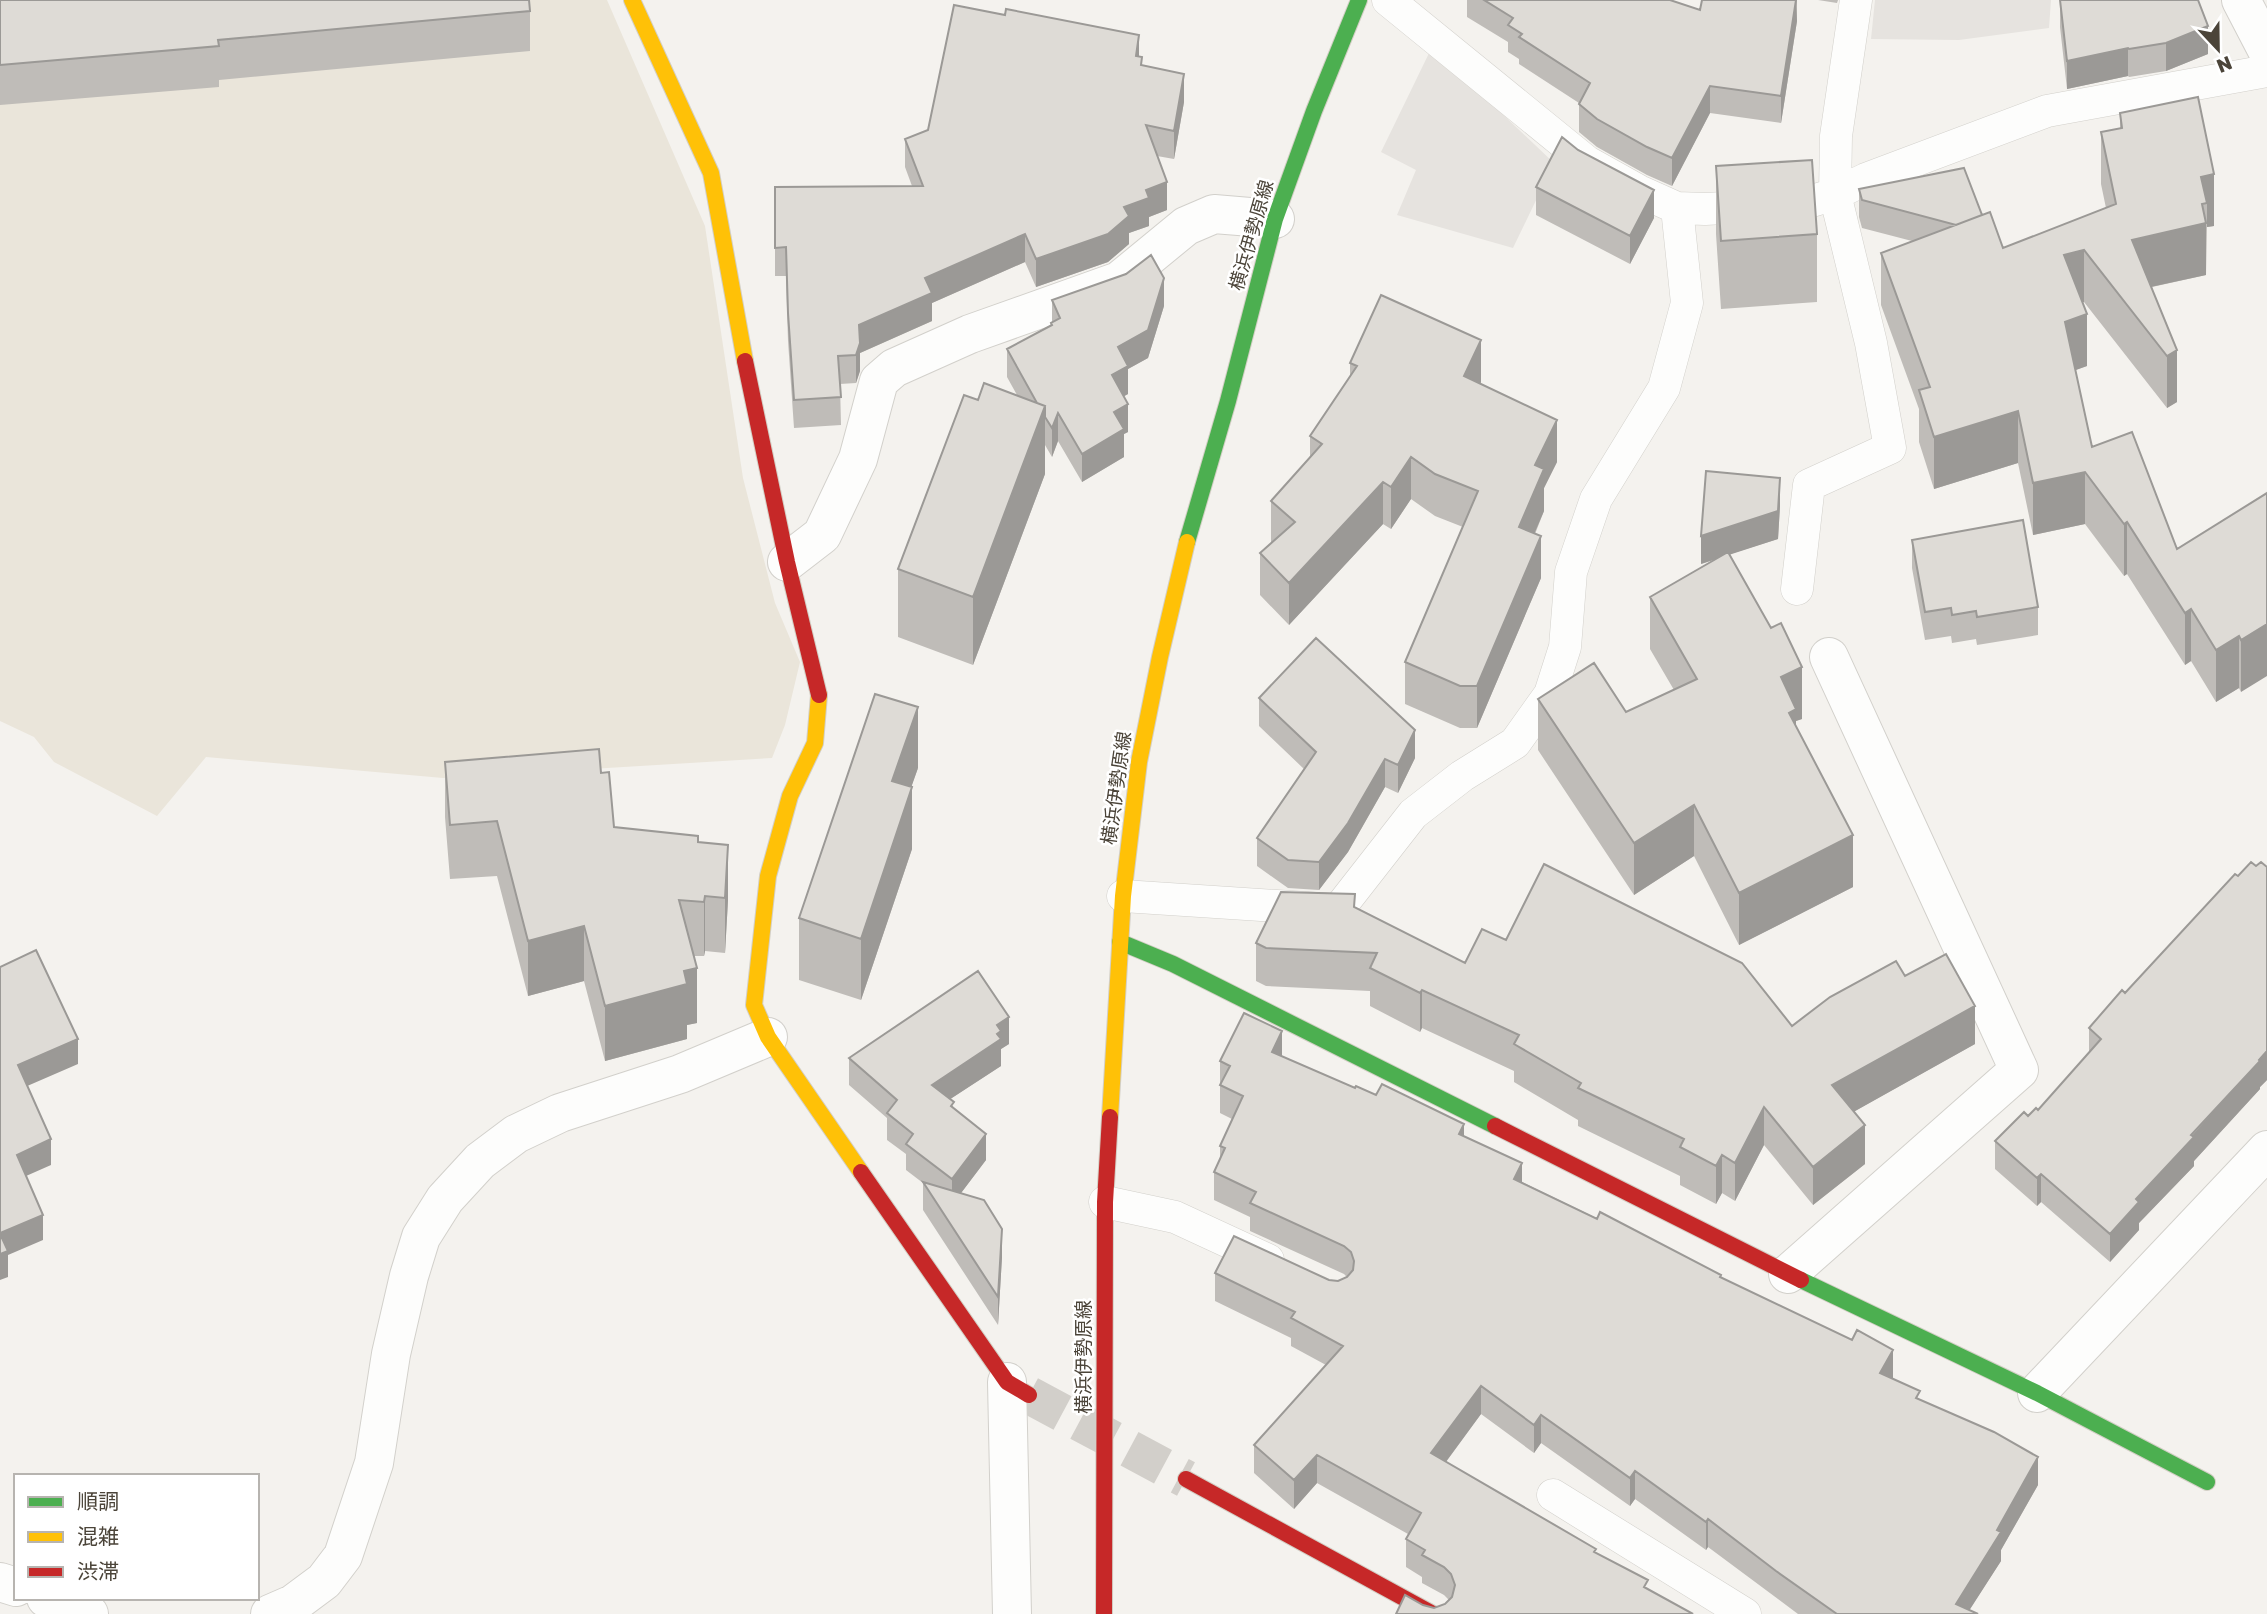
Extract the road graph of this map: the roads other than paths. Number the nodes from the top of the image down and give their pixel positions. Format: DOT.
graph roads {
  1 [pos="632,0"];
  2 [pos="1359,0"];
  3 [pos="1388,0"];
  4 [pos="1856,0"];
  5 [pos="2241,0"];
  6 [pos="2267,50"];
  7 [pos="2267,71"];
  8 [pos="1835,194"];
  9 [pos="1677,208"];
  10 [pos="1275,219"];
  11 [pos="787,562"];
  12 [pos="1797,590"];
  13 [pos="1829,657"];
  14 [pos="1123,896"];
  15 [pos="1120,942"];
  16 [pos="768,1037"];
  17 [pos="2267,1150"];
  18 [pos="1105,1202"];
  19 [pos="1298,1274"];
  20 [pos="1788,1274"];
  21 [pos="1018,1388"];
  22 [pos="2037,1393"];
  23 [pos="1186,1479"];
  24 [pos="2207,1482"];
  25 [pos="1553,1495"];
  26 [pos="51,1600"];
  27 [pos="89,1614"];
  28 [pos="271,1614"];
  29 [pos="1013,1614"];
  30 [pos="1104,1614"];
  31 [pos="1433,1614"];
  32 [pos="1745,1614"];
  1 -- 11 [label="street"];
  2 -- 10 [label="street, 横浜伊勢原線"];
  3 -- 9 [label="lane"];
  4 -- 8 [label="lane"];
  5 -- 6 [label="street"];
  7 -- 8 [label="lane"];
  8 -- 9 [label="lane"];
  8 -- 12 [label="lane"];
  9 -- 14 [label="lane"];
  10 -- 11 [label="street"];
  10 -- 14 [label="street, 横浜伊勢原線"];
  11 -- 16 [label="street"];
  13 -- 20 [label="street"];
  14 -- 15 [label="street, 横浜伊勢原線"];
  15 -- 18 [label="street, 横浜伊勢原線"];
  15 -- 20 [label="street"];
  16 -- 21 [label="street"];
  16 -- 28 [label="street"];
  17 -- 22 [label="street"];
  18 -- 19 [label="lane"];
  18 -- 30 [label="street, 横浜伊勢原線"];
  20 -- 22 [label="street"];
  21 -- 29 [label="street"];
  22 -- 24 [label="street"];
  23 -- 31 [label="street"];
  25 -- 32 [label="lane"];
  26 -- 27 [label="street"];
}
